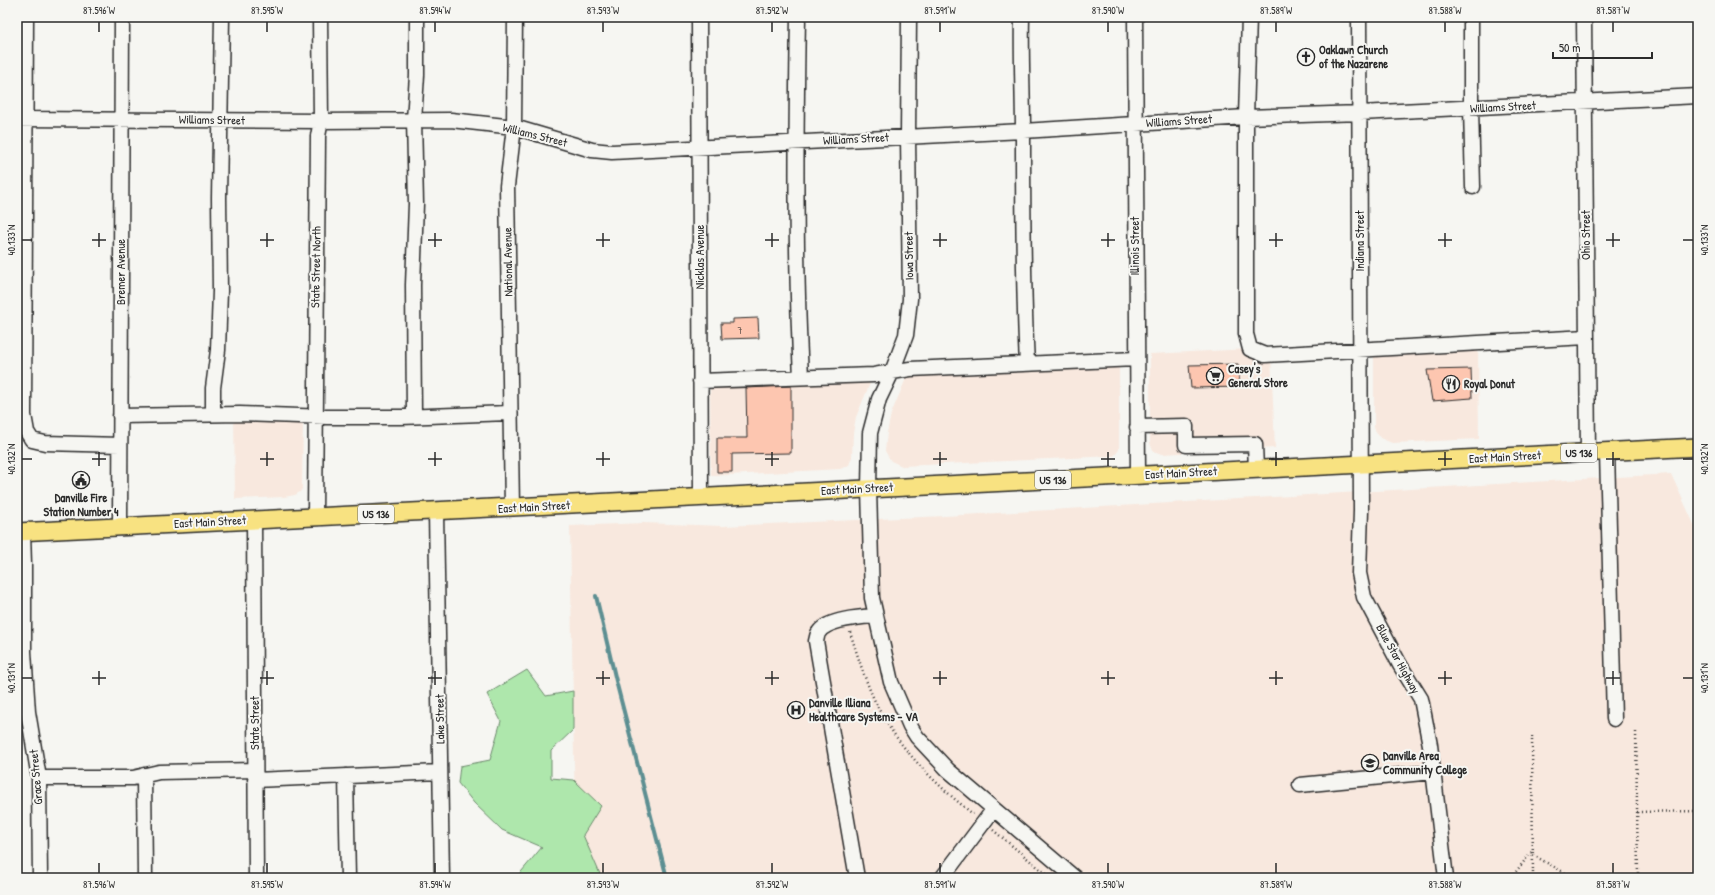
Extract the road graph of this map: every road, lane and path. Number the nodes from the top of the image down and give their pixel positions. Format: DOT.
graph roads {
  1 [pos="26,17"];
  2 [pos="122,17"];
  3 [pos="222,17"];
  4 [pos="320,17"];
  5 [pos="416,17"];
  6 [pos="515,17"];
  7 [pos="698,17"];
  8 [pos="798,17"];
  9 [pos="909,17"];
  10 [pos="1022,17"];
  11 [pos="1135,17"];
  12 [pos="1249,17"];
  13 [pos="1359,17"];
  14 [pos="1471,17"];
  15 [pos="1584,17"];
  16 [pos="1698,96"];
  17 [pos="1584,102"];
  18 [pos="1471,108"];
  19 [pos="1360,113"];
  20 [pos="1246,117"];
  21 [pos="21,119"];
  22 [pos="122,119"];
  23 [pos="220,120"];
  24 [pos="414,120"];
  25 [pos="320,121"];
  26 [pos="1134,124"];
  27 [pos="514,127"];
  28 [pos="1023,130"];
  29 [pos="908,136"];
  30 [pos="796,142"];
  31 [pos="699,147"];
  32 [pos="1473,187"];
  33 [pos="1586,337"];
  34 [pos="1360,349"];
  35 [pos="1136,359"];
  36 [pos="1027,364"];
  37 [pos="892,372"];
  38 [pos="801,377"];
  39 [pos="700,381"];
  40 [pos="213,414"];
  41 [pos="510,414"];
  42 [pos="120,416"];
  43 [pos="315,416"];
  44 [pos="414,416"];
  45 [pos="1137,427"];
  46 [pos="120,445"];
  47 [pos="1698,447"];
  48 [pos="1607,452"];
  49 [pos="1588,453"];
  50 [pos="1361,464"];
  51 [pos="1256,470"];
  52 [pos="1138,476"];
  53 [pos="869,489"];
  54 [pos="701,497"];
  55 [pos="512,508"];
  56 [pos="436,512"];
  57 [pos="315,517"];
  58 [pos="254,520"];
  59 [pos="120,526"];
  60 [pos="20,532"];
  61 [pos="876,616"];
  62 [pos="21,652"];
  63 [pos="1614,719"];
  64 [pos="1636,732"];
  65 [pos="1532,736"];
  66 [pos="440,772"];
  67 [pos="1433,772"];
  68 [pos="144,775"];
  69 [pos="255,775"];
  70 [pos="346,776"];
  71 [pos="39,778"];
  72 [pos="1300,785"];
  73 [pos="993,810"];
  74 [pos="1698,811"];
  75 [pos="1637,812"];
  76 [pos="1533,850"];
  77 [pos="1533,854"];
  78 [pos="40,878"];
  79 [pos="145,878"];
  80 [pos="256,878"];
  81 [pos="348,878"];
  82 [pos="442,878"];
  83 [pos="857,878"];
  84 [pos="942,878"];
  85 [pos="1075,878"];
  86 [pos="1446,878"];
  87 [pos="1511,878"];
  88 [pos="1533,878"];
  89 [pos="1574,878"];
  90 [pos="1638,878"];
  1 -- 21 [label="street"];
  2 -- 22 [label="street, Bremer Avenue"];
  3 -- 23 [label="street"];
  4 -- 25 [label="street, State Street North"];
  5 -- 24 [label="street"];
  6 -- 27 [label="street, National Avenue"];
  7 -- 31 [label="street, Nicklas Avenue"];
  8 -- 30 [label="street"];
  9 -- 29 [label="street, Iowa Street"];
  10 -- 28 [label="street"];
  11 -- 26 [label="street, Illinois Street"];
  12 -- 20 [label="street"];
  13 -- 19 [label="street, Indiana Street"];
  14 -- 18 [label="street"];
  15 -- 17 [label="street, Ohio Street"];
  16 -- 17 [label="street, Williams Street"];
  17 -- 18 [label="street, Williams Street"];
  17 -- 33 [label="street, Ohio Street"];
  18 -- 19 [label="street, Williams Street"];
  18 -- 32 [label="street"];
  19 -- 20 [label="street, Williams Street"];
  19 -- 34 [label="street, Indiana Street"];
  20 -- 26 [label="street, Williams Street"];
  20 -- 34 [label="street"];
  21 -- 22 [label="street, Williams Street"];
  21 -- 46 [label="street"];
  22 -- 23 [label="street, Williams Street"];
  22 -- 42 [label="street, Bremer Avenue"];
  23 -- 25 [label="street, Williams Street"];
  23 -- 40 [label="street"];
  24 -- 25 [label="street, Williams Street"];
  24 -- 27 [label="street, Williams Street"];
  24 -- 44 [label="street"];
  25 -- 43 [label="street, State Street North"];
  26 -- 28 [label="street, Williams Street"];
  26 -- 35 [label="street, Illinois Street"];
  27 -- 31 [label="street, Williams Street"];
  27 -- 41 [label="street, National Avenue"];
  28 -- 29 [label="street, Williams Street"];
  28 -- 36 [label="street"];
  29 -- 30 [label="street, Williams Street"];
  29 -- 37 [label="street, Iowa Street"];
  30 -- 31 [label="street, Williams Street"];
  30 -- 38 [label="street"];
  31 -- 39 [label="street, Nicklas Avenue"];
  33 -- 34 [label="street"];
  33 -- 49 [label="street, Ohio Street"];
  34 -- 50 [label="street, Indiana Street"];
  35 -- 36 [label="street"];
  35 -- 45 [label="street, Illinois Street"];
  36 -- 37 [label="street"];
  37 -- 38 [label="street"];
  37 -- 53 [label="street, Iowa Street"];
  38 -- 39 [label="street"];
  39 -- 54 [label="street, Nicklas Avenue"];
  40 -- 42 [label="street"];
  40 -- 43 [label="street"];
  41 -- 44 [label="street"];
  41 -- 55 [label="street, National Avenue"];
  42 -- 46 [label="street, Bremer Avenue"];
  43 -- 44 [label="street"];
  43 -- 57 [label="street, State Street North"];
  45 -- 51 [label="street"];
  45 -- 52 [label="street, Illinois Street"];
  46 -- 59 [label="street, Bremer Avenue"];
  47 -- 48 [label="main road, East Main Street / US 136"];
  48 -- 49 [label="main road, East Main Street / US 136"];
  48 -- 63 [label="street"];
  49 -- 50 [label="main road, East Main Street / US 136"];
  50 -- 51 [label="main road, East Main Street / US 136"];
  50 -- 67 [label="street, Blue Star Highway"];
  51 -- 52 [label="main road, East Main Street / US 136"];
  52 -- 53 [label="main road, East Main Street / US 136"];
  53 -- 54 [label="main road, East Main Street / US 136"];
  53 -- 61 [label="street, Iowa Street"];
  54 -- 55 [label="main road, East Main Street / US 136"];
  55 -- 56 [label="main road, East Main Street / US 136"];
  56 -- 57 [label="main road, East Main Street / US 136"];
  56 -- 66 [label="street, Lake Street"];
  57 -- 58 [label="main road, East Main Street / US 136"];
  58 -- 59 [label="main road, East Main Street / US 136"];
  58 -- 69 [label="street, State Street"];
  59 -- 60 [label="main road, East Main Street / US 136"];
  60 -- 62 [label="street, Grace Street"];
  61 -- 73 [label="street, Iowa Street"];
  61 -- 83 [label="street"];
  62 -- 71 [label="street, Grace Street"];
  64 -- 75 [label="path"];
  65 -- 76 [label="path"];
  66 -- 70 [label="street"];
  66 -- 82 [label="street, Lake Street"];
  67 -- 72 [label="street"];
  67 -- 86 [label="street, Blue Star Highway"];
  68 -- 69 [label="street"];
  68 -- 71 [label="street"];
  68 -- 79 [label="street"];
  69 -- 70 [label="street"];
  69 -- 80 [label="street, State Street"];
  70 -- 81 [label="street"];
  71 -- 78 [label="street, Grace Street"];
  73 -- 84 [label="street"];
  73 -- 85 [label="street, Iowa Street"];
  74 -- 75 [label="path"];
  75 -- 90 [label="path"];
  76 -- 77 [label="path"];
  76 -- 87 [label="path"];
  77 -- 88 [label="path"];
  77 -- 89 [label="path"];
}
